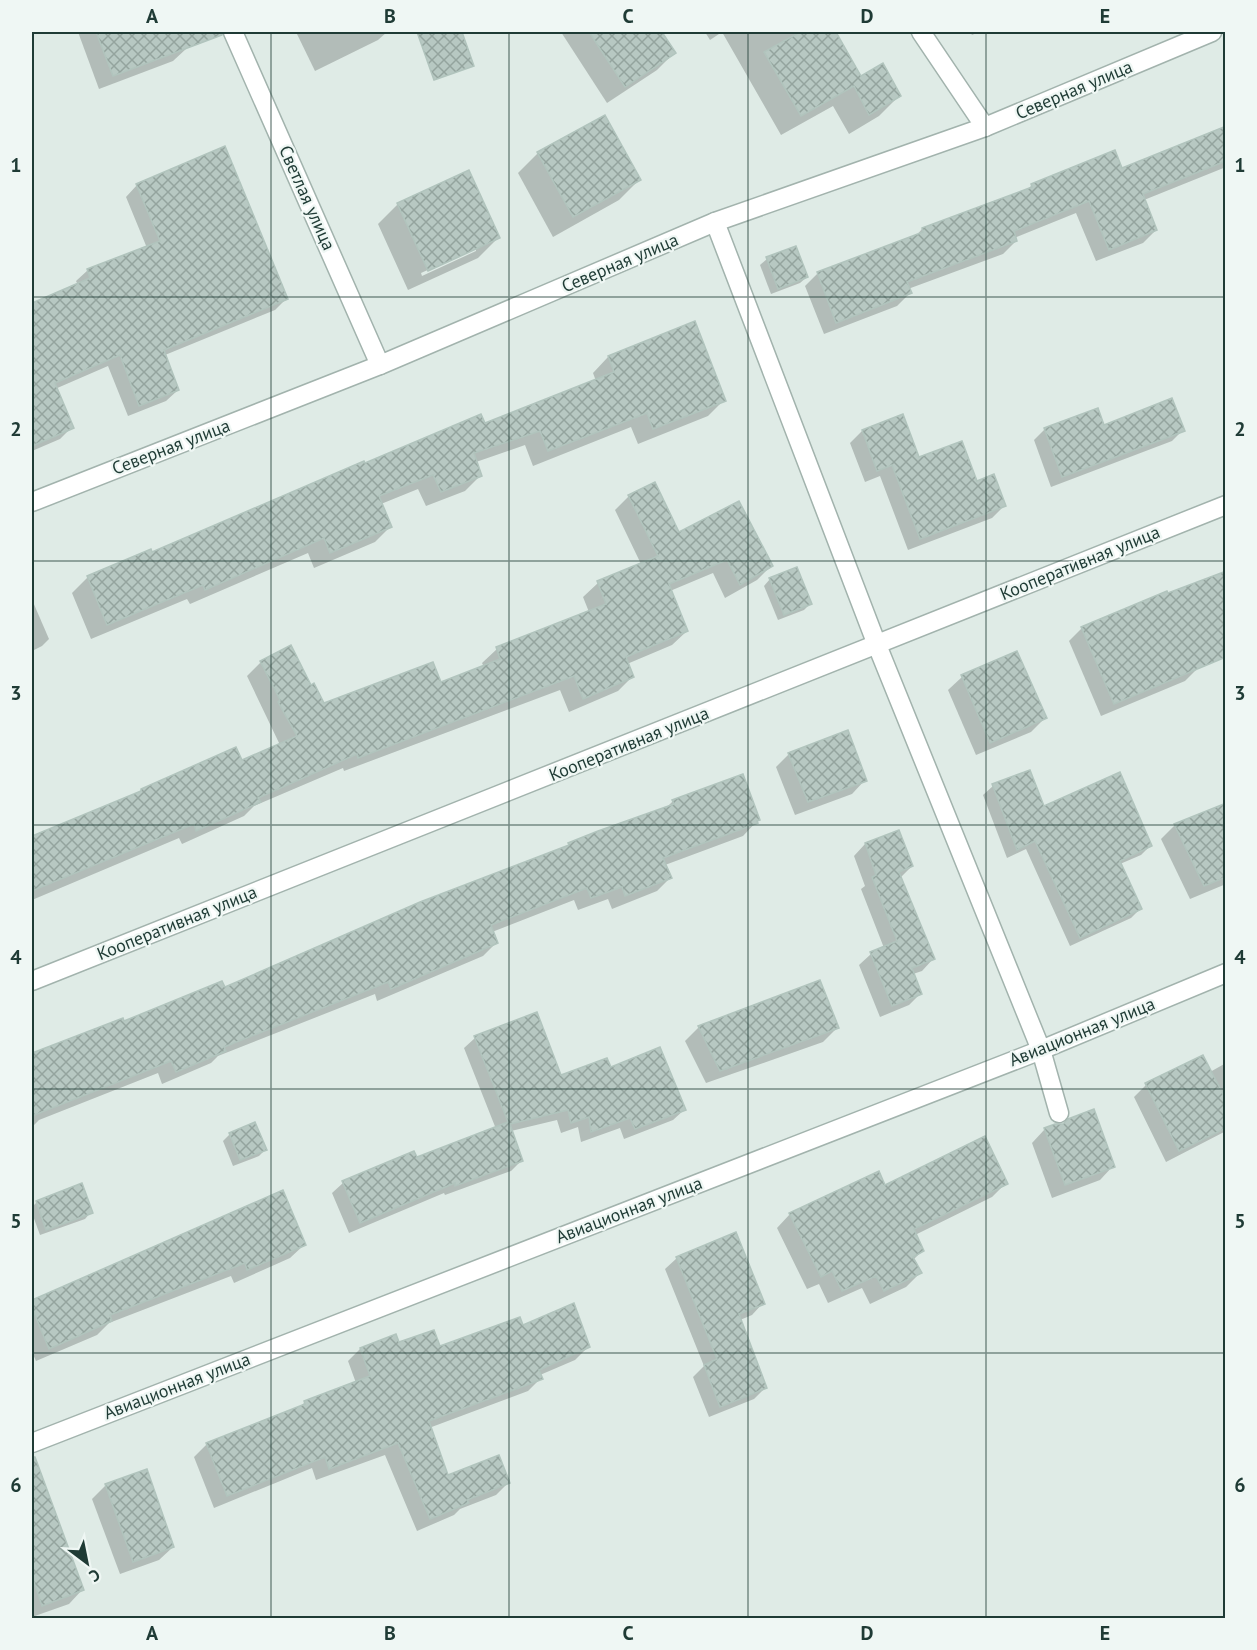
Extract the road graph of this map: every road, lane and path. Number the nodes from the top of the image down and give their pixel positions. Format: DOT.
graph roads {
  1 [pos="233,32"];
  2 [pos="921,32"];
  3 [pos="1212,32"];
  4 [pos="985,127"];
  5 [pos="716,222"];
  6 [pos="380,365"];
  7 [pos="32,502"];
  8 [pos="1226,505"];
  9 [pos="876,645"];
  10 [pos="1226,973"];
  11 [pos="32,981"];
  12 [pos="1041,1050"];
  13 [pos="1059,1113"];
  14 [pos="32,1443"];
  1 -- 6 [label="street, Светлая улица"];
  2 -- 4 [label="street"];
  3 -- 4 [label="street, Северная улица"];
  4 -- 5 [label="street, Северная улица"];
  5 -- 6 [label="street, Северная улица"];
  5 -- 9 [label="street"];
  6 -- 7 [label="street, Северная улица"];
  8 -- 9 [label="street, Кооперативная улица"];
  9 -- 11 [label="street, Кооперативная улица"];
  9 -- 12 [label="street"];
  10 -- 12 [label="street, Авиационная улица"];
  12 -- 13 [label="street"];
  12 -- 14 [label="street, Авиационная улица"];
}
